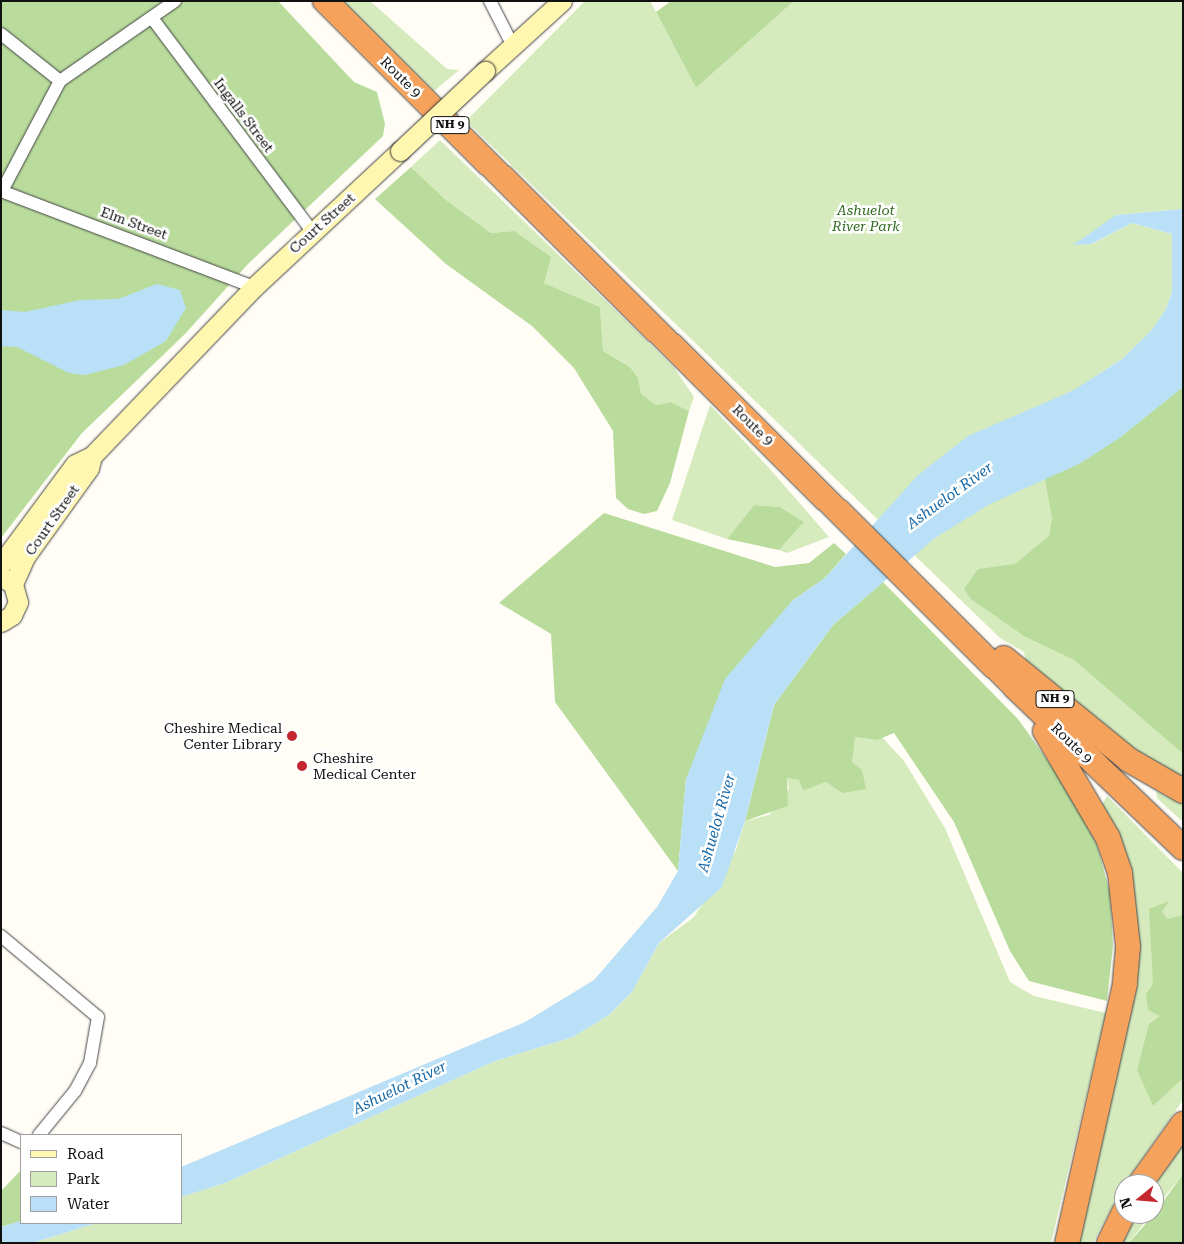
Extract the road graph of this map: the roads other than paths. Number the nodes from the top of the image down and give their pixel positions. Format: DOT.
graph roads {
  1 [pos="175,1"];
  2 [pos="325,1"];
  3 [pos="490,1"];
  4 [pos="562,1"];
  5 [pos="152,18"];
  6 [pos="1,34"];
  7 [pos="514,46"];
  8 [pos="60,81"];
  9 [pos="2,191"];
  10 [pos="312,231"];
  11 [pos="254,287"];
  12 [pos="92,456"];
  13 [pos="1,564"];
  14 [pos="7,580"];
  15 [pos="931,603"];
  16 [pos="1,622"];
  17 [pos="1014,686"];
  18 [pos="1183,791"];
  19 [pos="1183,848"];
  20 [pos="1,936"];
  21 [pos="1183,1124"];
  22 [pos="1,1133"];
  23 [pos="40,1134"];
  24 [pos="20,1142"];
  25 [pos="1147,1174"];
  26 [pos="1118,1224"];
  27 [pos="1067,1243"];
  28 [pos="1109,1243"];
  1 -- 5 [label="street"];
  2 -- 15 [label="highway, Route 9 / NH 9"];
  3 -- 7 [label="street"];
  4 -- 7 [label="main road, Court Street"];
  5 -- 8 [label="street"];
  5 -- 10 [label="street, Ingalls Street"];
  6 -- 8 [label="street"];
  7 -- 10 [label="main road, Court Street, bridge"];
  8 -- 9 [label="street"];
  9 -- 11 [label="street, Elm Street"];
  10 -- 11 [label="main road, Court Street"];
  11 -- 12 [label="main road, Court Street"];
  12 -- 13 [label="main road, Court Street"];
  12 -- 14 [label="main road, Court Street"];
  14 -- 16 [label="main road, Court Street"];
  15 -- 17 [label="highway, Route 9 / NH 9"];
  15 -- 18 [label="highway, NH 9"];
  17 -- 19 [label="highway, Route 9 / NH 9"];
  17 -- 27 [label="highway"];
  20 -- 23 [label="street"];
  21 -- 25 [label="highway"];
  22 -- 24 [label="street"];
  26 -- 28 [label="highway"];
}
